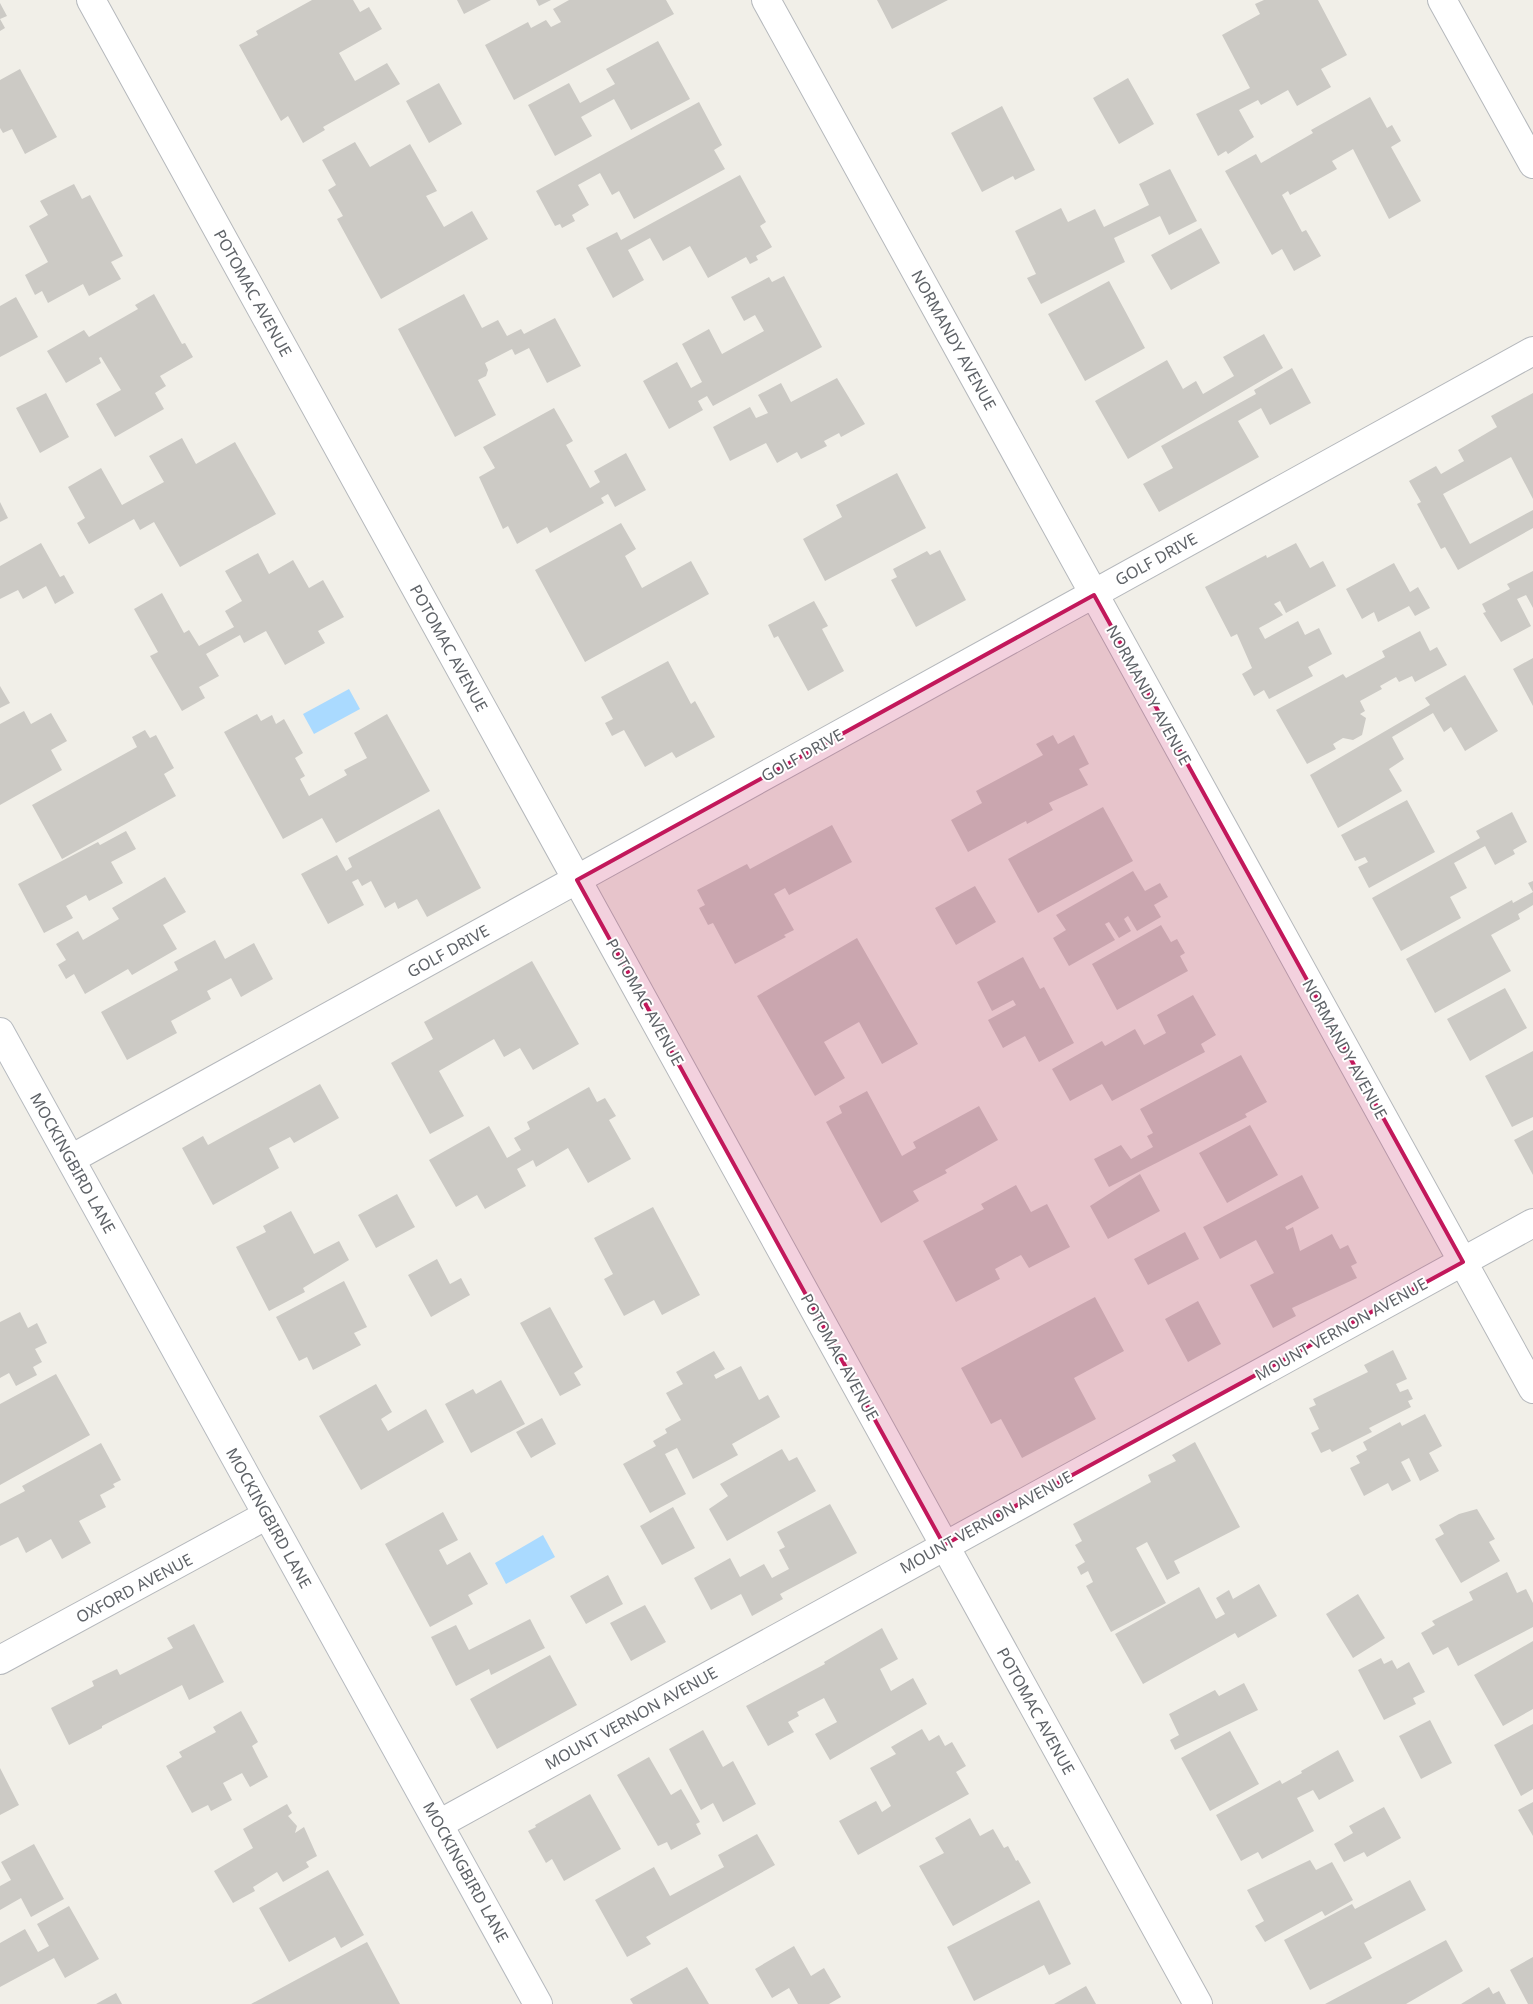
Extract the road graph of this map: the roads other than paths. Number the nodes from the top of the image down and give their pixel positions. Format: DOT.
graph roads {
  1 [pos="91,0"];
  2 [pos="766,0"];
  3 [pos="1442,0"];
  4 [pos="1533,164"];
  5 [pos="1533,351"];
  6 [pos="1094,594"];
  7 [pos="577,880"];
  8 [pos="0,1032"];
  9 [pos="71,1159"];
  10 [pos="1533,1223"];
  11 [pos="1463,1262"];
  12 [pos="1533,1389"];
  13 [pos="267,1515"];
  14 [pos="944,1545"];
  15 [pos="0,1660"];
  16 [pos="440,1824"];
  17 [pos="538,2004"];
  18 [pos="1198,2004"];
  1 -- 7 [label="street, POTOMAC AVENUE"];
  2 -- 6 [label="street, NORMANDY AVENUE"];
  3 -- 4 [label="street"];
  5 -- 6 [label="street, GOLF DRIVE"];
  6 -- 7 [label="street, GOLF DRIVE"];
  6 -- 11 [label="street, NORMANDY AVENUE"];
  7 -- 9 [label="street, GOLF DRIVE"];
  7 -- 14 [label="street, POTOMAC AVENUE"];
  8 -- 9 [label="street, MOCKINGBIRD LANE"];
  9 -- 13 [label="street, MOCKINGBIRD LANE"];
  10 -- 11 [label="street, MOUNT VERNON AVENUE"];
  11 -- 12 [label="street, NORMANDY AVENUE"];
  11 -- 14 [label="street, MOUNT VERNON AVENUE"];
  13 -- 15 [label="street, OXFORD AVENUE"];
  13 -- 16 [label="street, MOCKINGBIRD LANE"];
  14 -- 16 [label="street, MOUNT VERNON AVENUE"];
  14 -- 18 [label="street, POTOMAC AVENUE"];
  16 -- 17 [label="street, MOCKINGBIRD LANE"];
}
